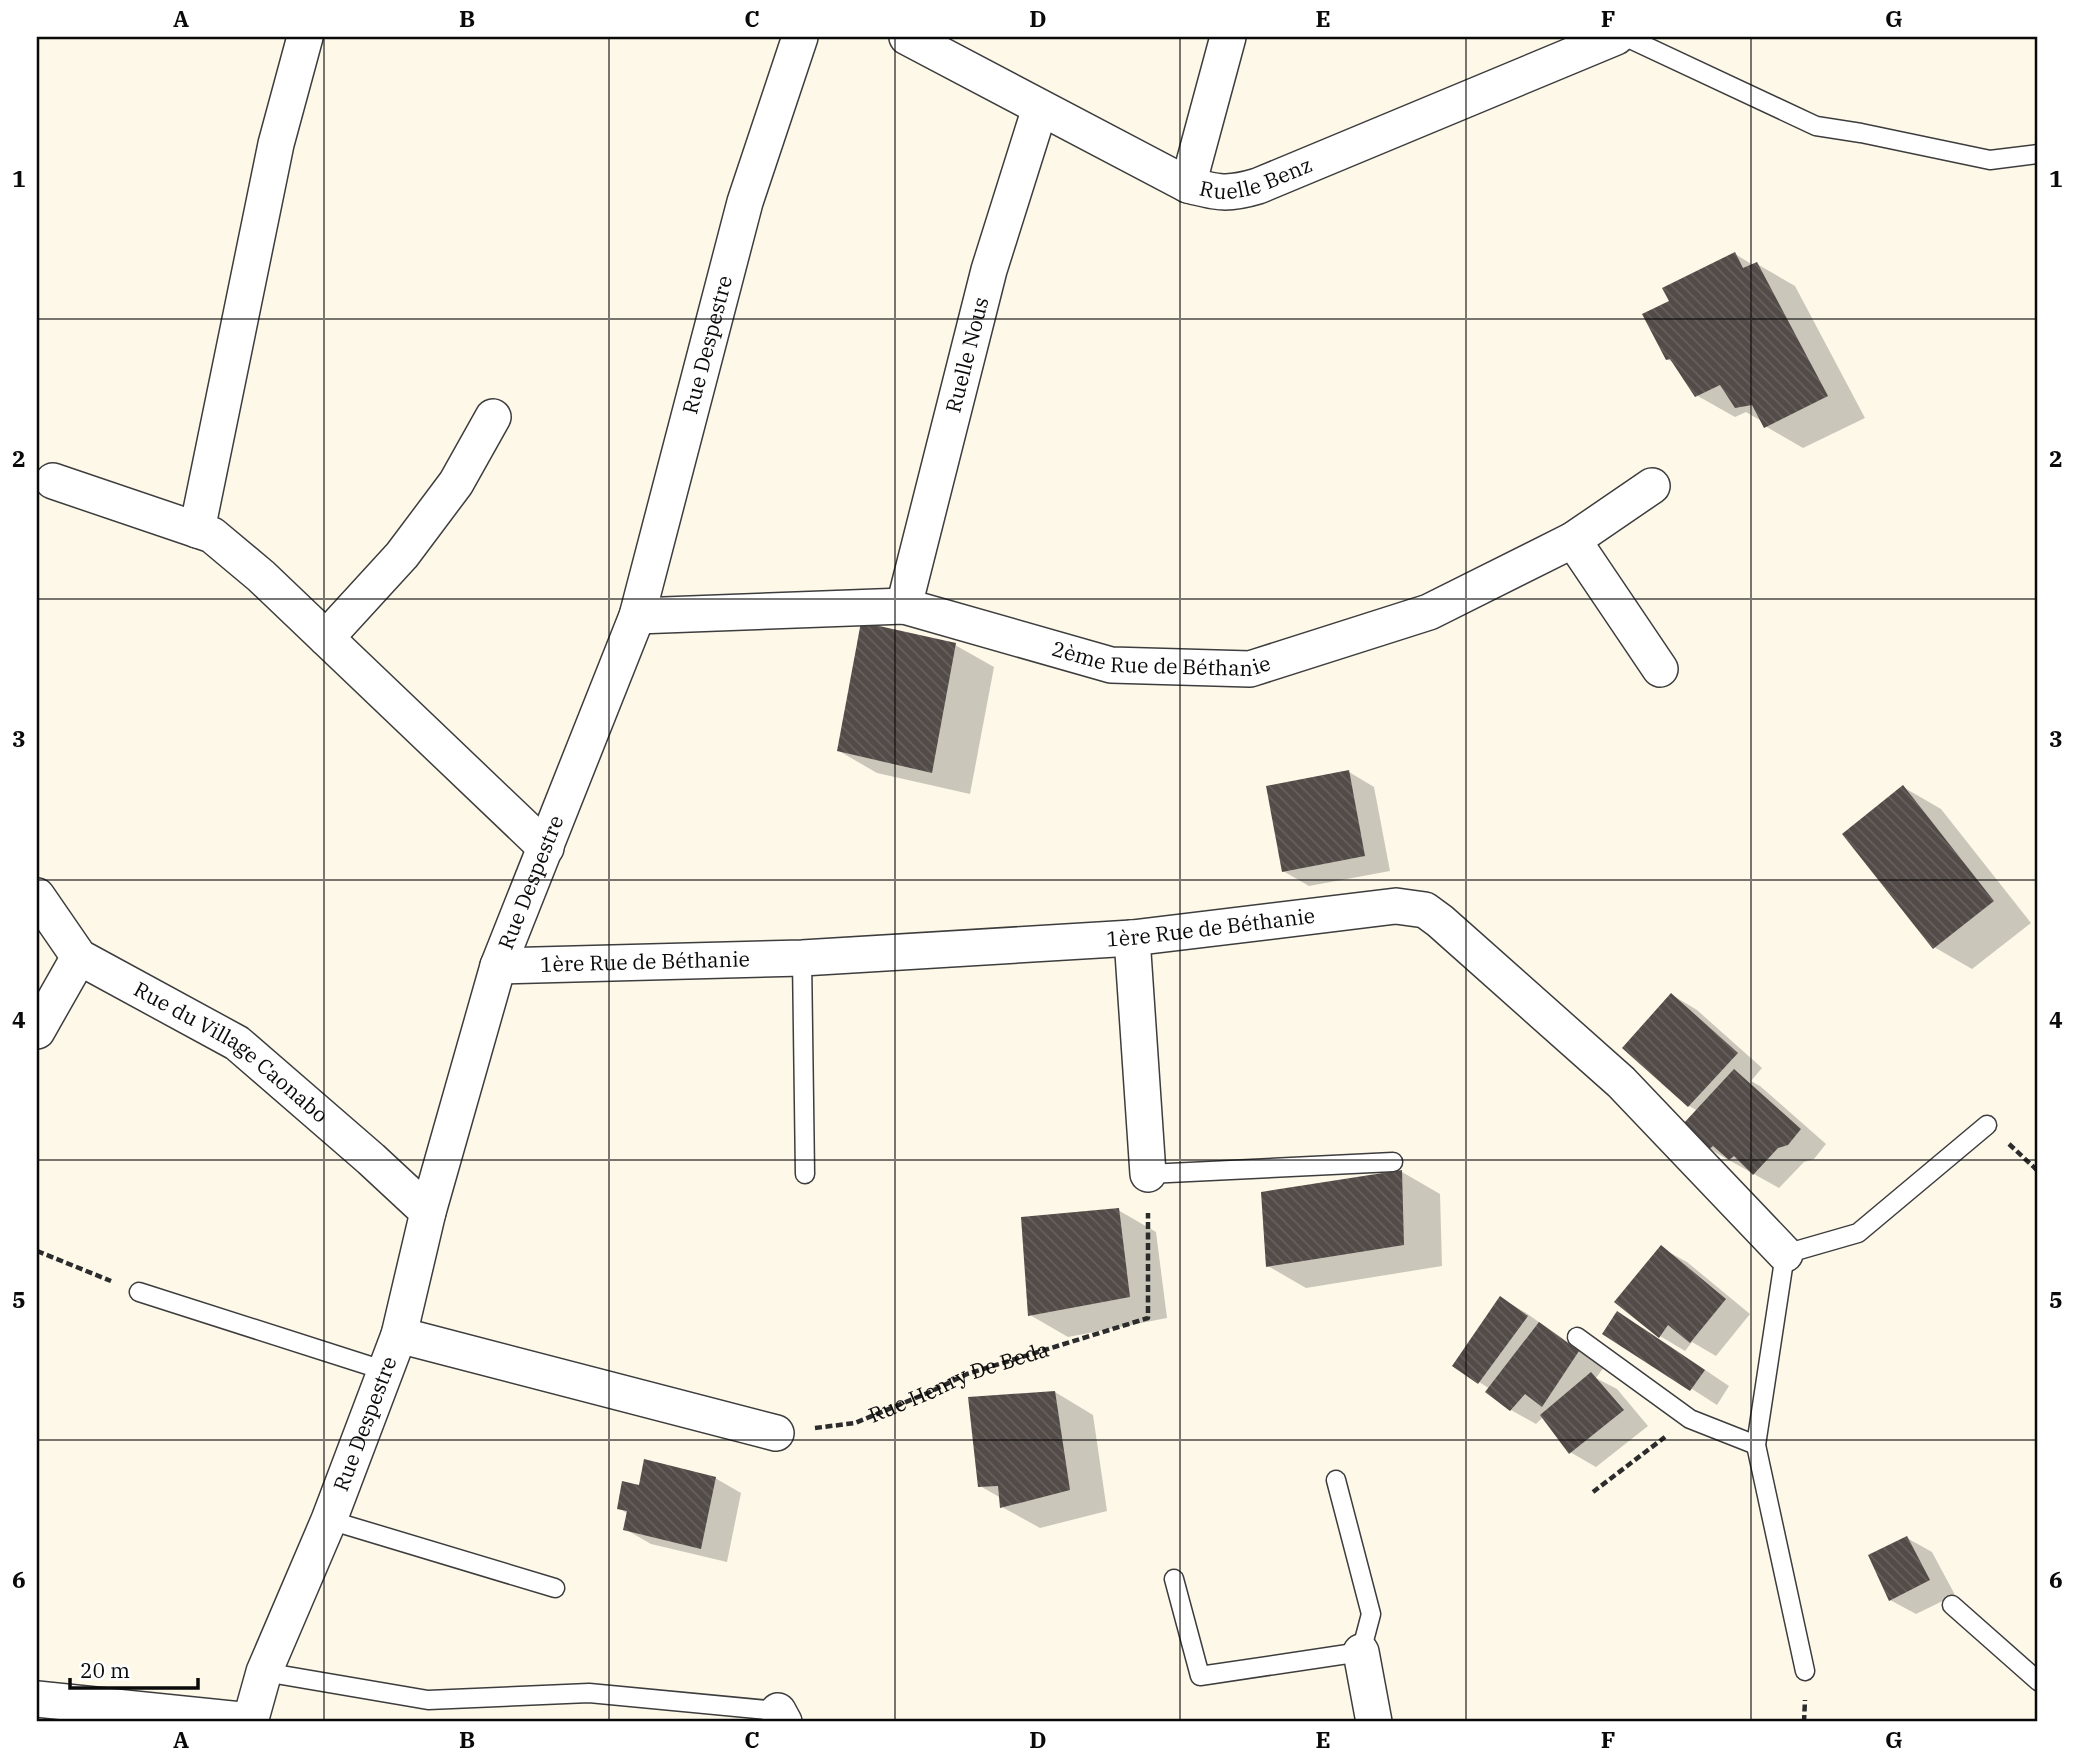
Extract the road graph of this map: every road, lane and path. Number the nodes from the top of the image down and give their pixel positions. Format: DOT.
graph roads {
  1 [pos="305,37"];
  2 [pos="800,37"];
  3 [pos="908,37"];
  4 [pos="1228,37"];
  5 [pos="1615,37"];
  6 [pos="1626,37"];
  7 [pos="1040,108"];
  8 [pos="2038,154"];
  9 [pos="1188,185"];
  10 [pos="493,417"];
  11 [pos="53,481"];
  12 [pos="1652,486"];
  13 [pos="197,530"];
  14 [pos="1573,540"];
  15 [pos="904,606"];
  16 [pos="637,616"];
  17 [pos="326,638"];
  18 [pos="1660,669"];
  19 [pos="545,848"];
  20 [pos="37,896"];
  21 [pos="1132,938"];
  22 [pos="79,957"];
  23 [pos="802,958"];
  24 [pos="498,967"];
  25 [pos="37,1031"];
  26 [pos="1987,1125"];
  27 [pos="1393,1162"];
  28 [pos="2038,1171"];
  29 [pos="805,1174"];
  30 [pos="1148,1174"];
  31 [pos="428,1212"];
  32 [pos="37,1251"];
  33 [pos="1785,1254"];
  34 [pos="139,1292"];
  35 [pos="399,1335"];
  36 [pos="1577,1337"];
  37 [pos="386,1370"];
  38 [pos="1690,1419"];
  39 [pos="776,1433"];
  40 [pos="1756,1445"];
  41 [pos="1336,1480"];
  42 [pos="1593,1492"];
  43 [pos="329,1520"];
  44 [pos="1174,1579"];
  45 [pos="555,1588"];
  46 [pos="1952,1605"];
  47 [pos="1361,1652"];
  48 [pos="1805,1671"];
  49 [pos="264,1672"];
  50 [pos="2038,1681"];
  51 [pos="37,1699"];
  52 [pos="781,1717"];
  53 [pos="250,1721"];
  54 [pos="1374,1722"];
  1 -- 13 [label="street"];
  2 -- 16 [label="street, Rue Despestre"];
  3 -- 7 [label="street, Ruelle Benz"];
  4 -- 9 [label="street"];
  5 -- 9 [label="street, Ruelle Benz"];
  6 -- 8 [label="lane"];
  7 -- 9 [label="street, Ruelle Benz"];
  7 -- 15 [label="street, Ruelle Nous"];
  10 -- 17 [label="street"];
  11 -- 13 [label="street"];
  12 -- 14 [label="street, 2ème Rue de Béthanie"];
  13 -- 17 [label="street"];
  14 -- 15 [label="street, 2ème Rue de Béthanie"];
  14 -- 18 [label="street"];
  15 -- 16 [label="street, 2ème Rue de Béthanie"];
  16 -- 19 [label="street, Rue Despestre"];
  17 -- 19 [label="street"];
  19 -- 24 [label="street, Rue Despestre"];
  20 -- 22 [label="street, Rue du Village Caonabo"];
  21 -- 23 [label="street, 1ère Rue de Béthanie"];
  21 -- 30 [label="street"];
  21 -- 33 [label="street, 1ère Rue de Béthanie"];
  22 -- 25 [label="street"];
  22 -- 31 [label="street, Rue du Village Caonabo"];
  23 -- 24 [label="street, 1ère Rue de Béthanie"];
  23 -- 29 [label="lane"];
  24 -- 31 [label="street, Rue Despestre"];
  26 -- 28 [label="path"];
  26 -- 33 [label="lane"];
  27 -- 30 [label="lane"];
  30 -- 39 [label="path, Rue Henry De Beda"];
  31 -- 35 [label="street, Rue Despestre"];
  32 -- 34 [label="path"];
  33 -- 40 [label="lane"];
  34 -- 37 [label="lane"];
  35 -- 37 [label="street, Rue Despestre"];
  35 -- 39 [label="street"];
  36 -- 38 [label="lane"];
  37 -- 43 [label="street, Rue Despestre"];
  38 -- 40 [label="lane"];
  38 -- 42 [label="path"];
  40 -- 48 [label="lane"];
  41 -- 47 [label="lane"];
  43 -- 45 [label="lane"];
  43 -- 49 [label="street, Rue Despestre"];
  44 -- 47 [label="lane"];
  46 -- 50 [label="lane"];
  47 -- 54 [label="street"];
  49 -- 52 [label="lane"];
  49 -- 53 [label="street, Rue Despestre"];
  51 -- 53 [label="street"];
}
